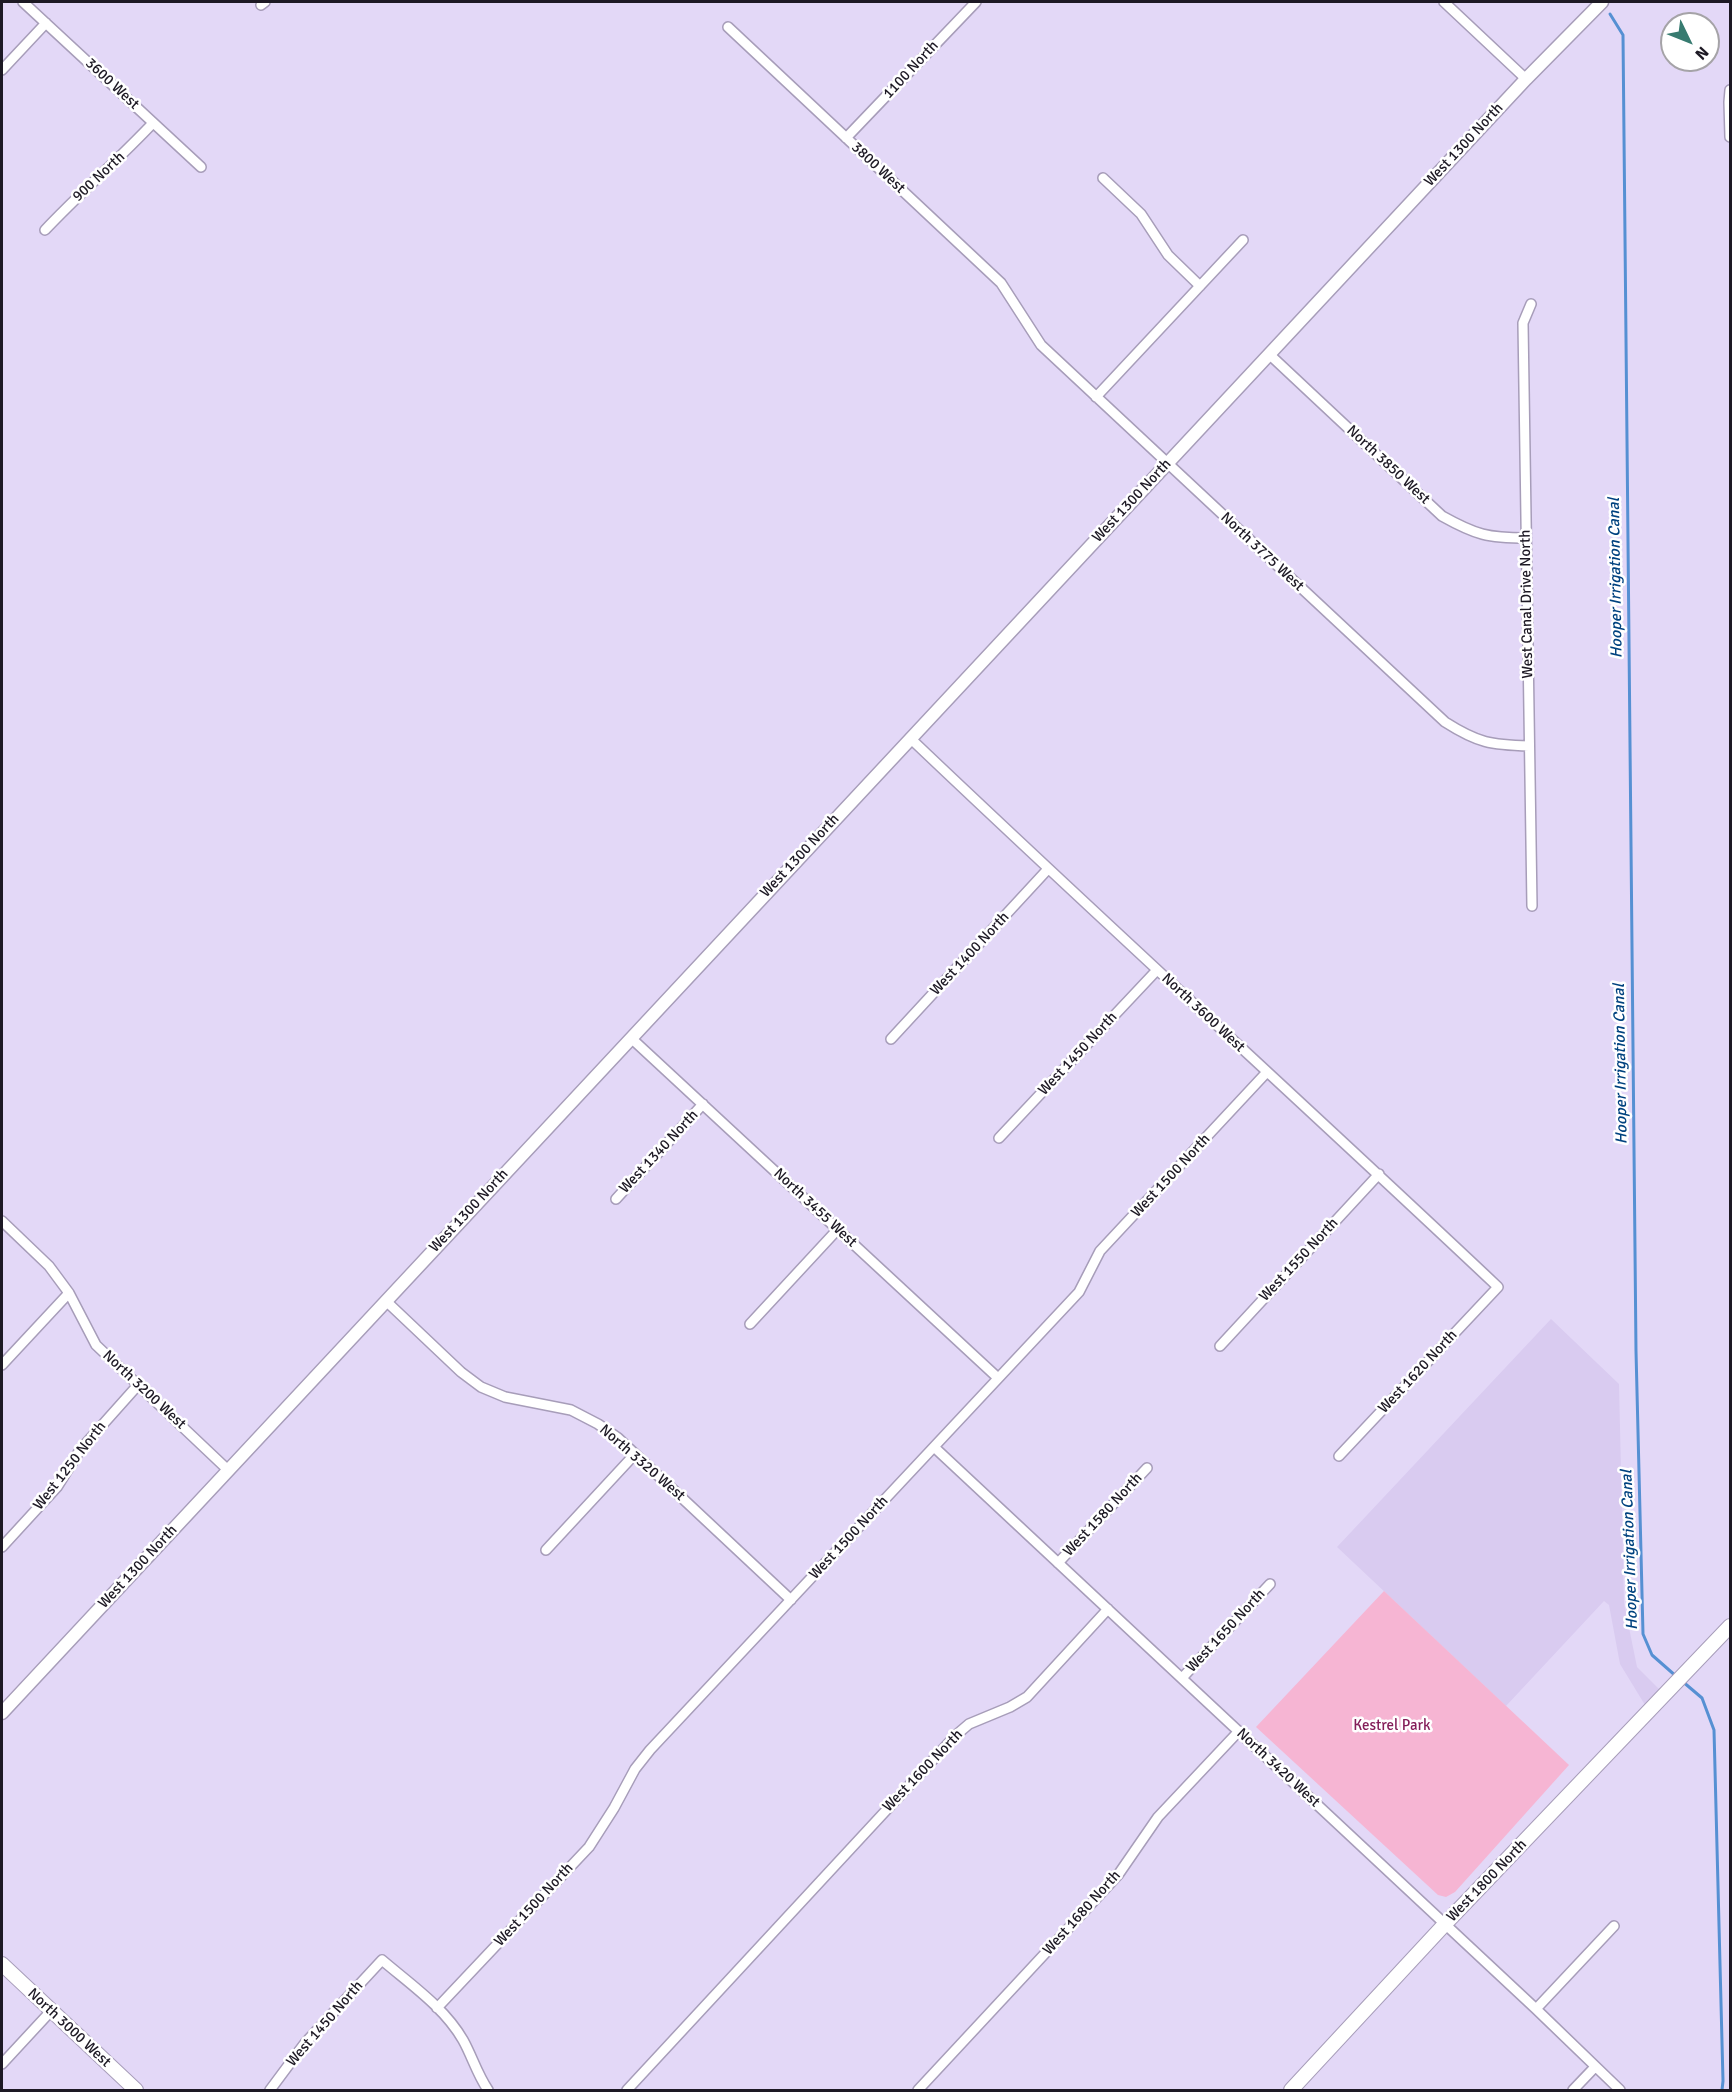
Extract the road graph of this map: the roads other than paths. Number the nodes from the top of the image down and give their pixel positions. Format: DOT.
graph roads {
  1 [pos="22,2"];
  2 [pos="976,2"];
  3 [pos="1444,2"];
  4 [pos="1602,2"];
  5 [pos="46,23"];
  6 [pos="728,27"];
  7 [pos="2,70"];
  8 [pos="1526,79"];
  9 [pos="1731,90"];
  10 [pos="153,123"];
  11 [pos="1731,137"];
  12 [pos="846,138"];
  13 [pos="201,167"];
  14 [pos="1103,178"];
  15 [pos="45,230"];
  16 [pos="1243,240"];
  17 [pos="1200,286"];
  18 [pos="1531,303"];
  19 [pos="1021,314"];
  20 [pos="1269,354"];
  21 [pos="1096,397"];
  22 [pos="1167,463"];
  23 [pos="1526,538"];
  24 [pos="910,738"];
  25 [pos="1529,746"];
  26 [pos="1048,869"];
  27 [pos="1532,906"];
  28 [pos="1157,970"];
  29 [pos="631,1038"];
  30 [pos="891,1039"];
  31 [pos="1268,1072"];
  32 [pos="703,1104"];
  33 [pos="999,1138"];
  34 [pos="1379,1174"];
  35 [pos="616,1199"];
  36 [pos="2,1221"];
  37 [pos="838,1230"];
  38 [pos="1498,1287"];
  39 [pos="69,1293"];
  40 [pos="386,1300"];
  41 [pos="750,1324"];
  42 [pos="1220,1346"];
  43 [pos="2,1365"];
  44 [pos="998,1378"];
  45 [pos="138,1385"];
  46 [pos="934,1447"];
  47 [pos="635,1454"];
  48 [pos="1339,1456"];
  49 [pos="1147,1468"];
  50 [pos="228,1470"];
  51 [pos="2,1547"];
  52 [pos="546,1550"];
  53 [pos="1058,1563"];
  54 [pos="1270,1584"];
  55 [pos="791,1600"];
  56 [pos="1108,1609"];
  57 [pos="1731,1626"];
  58 [pos="1182,1678"];
  59 [pos="2,1713"];
  60 [pos="1239,1731"];
  61 [pos="1445,1924"];
  62 [pos="1614,1926"];
  63 [pos="2,1964"];
  64 [pos="437,2008"];
  65 [pos="1536,2009"];
  66 [pos="51,2011"];
  67 [pos="2,2064"];
  68 [pos="1595,2067"];
  69 [pos="136,2091"];
  70 [pos="270,2091"];
  71 [pos="488,2091"];
  72 [pos="627,2091"];
  73 [pos="918,2091"];
  74 [pos="1290,2091"];
  75 [pos="1573,2091"];
  76 [pos="1620,2091"];
  1 -- 5 [label="street, 3600 West"];
  2 -- 12 [label="street, 1100 North"];
  3 -- 8 [label="street"];
  4 -- 8 [label="street, West 1300 North"];
  5 -- 7 [label="street"];
  5 -- 10 [label="street, 3600 West"];
  6 -- 12 [label="street, 3800 West"];
  8 -- 20 [label="street, West 1300 North"];
  9 -- 11 [label="street"];
  10 -- 13 [label="street, 3600 West"];
  10 -- 15 [label="street, 900 North"];
  12 -- 19 [label="street, 3800 West"];
  14 -- 17 [label="street"];
  16 -- 17 [label="street"];
  17 -- 21 [label="street"];
  18 -- 23 [label="street, West Canal Drive North"];
  19 -- 21 [label="street, North 3775 West"];
  20 -- 22 [label="street, West 1300 North"];
  20 -- 23 [label="street, North 3850 West"];
  21 -- 22 [label="street, North 3775 West"];
  22 -- 24 [label="street, West 1300 North"];
  22 -- 25 [label="street, North 3775 West"];
  23 -- 25 [label="street, West Canal Drive North"];
  24 -- 26 [label="street, North 3600 West"];
  24 -- 29 [label="street, West 1300 North"];
  25 -- 27 [label="street, West Canal Drive North"];
  26 -- 28 [label="street, North 3600 West"];
  26 -- 30 [label="street, West 1400 North"];
  28 -- 31 [label="street, North 3600 West"];
  28 -- 33 [label="street, West 1450 North"];
  29 -- 32 [label="street, North 3455 West"];
  29 -- 40 [label="street, West 1300 North"];
  31 -- 34 [label="street, North 3600 West"];
  31 -- 44 [label="street, West 1500 North"];
  32 -- 35 [label="street, West 1340 North"];
  32 -- 37 [label="street, North 3455 West"];
  34 -- 38 [label="street, North 3600 West"];
  34 -- 42 [label="street, West 1550 North"];
  36 -- 39 [label="street, North 3200 West"];
  37 -- 41 [label="street"];
  37 -- 44 [label="street, North 3455 West"];
  38 -- 48 [label="street, West 1620 North"];
  39 -- 43 [label="street"];
  39 -- 45 [label="street, North 3200 West"];
  40 -- 47 [label="street, North 3320 West"];
  40 -- 50 [label="street, West 1300 North"];
  44 -- 46 [label="street, West 1500 North"];
  45 -- 50 [label="street, North 3200 West"];
  45 -- 51 [label="street, West 1250 North"];
  46 -- 53 [label="street, North 3420 West"];
  46 -- 55 [label="street, West 1500 North"];
  47 -- 52 [label="street"];
  47 -- 55 [label="street, North 3320 West"];
  49 -- 53 [label="street, West 1580 North"];
  50 -- 59 [label="street, West 1300 North"];
  53 -- 56 [label="street, North 3420 West"];
  54 -- 58 [label="street, West 1650 North"];
  55 -- 64 [label="street, West 1500 North"];
  56 -- 58 [label="street, North 3420 West"];
  56 -- 72 [label="street, West 1600 North"];
  57 -- 61 [label="main road, West 1800 North"];
  58 -- 60 [label="street, North 3420 West"];
  60 -- 61 [label="street, North 3420 West"];
  60 -- 73 [label="street, West 1680 North"];
  61 -- 65 [label="street, North 3420 West"];
  61 -- 74 [label="main road, West 1800 North"];
  62 -- 65 [label="street"];
  63 -- 66 [label="main road, North 3000 West"];
  64 -- 70 [label="street, West 1450 North"];
  64 -- 71 [label="street"];
  65 -- 68 [label="street, North 3420 West"];
  66 -- 67 [label="street"];
  66 -- 69 [label="main road, North 3000 West"];
  68 -- 75 [label="street"];
  68 -- 76 [label="street, North 3420 West"];
}
